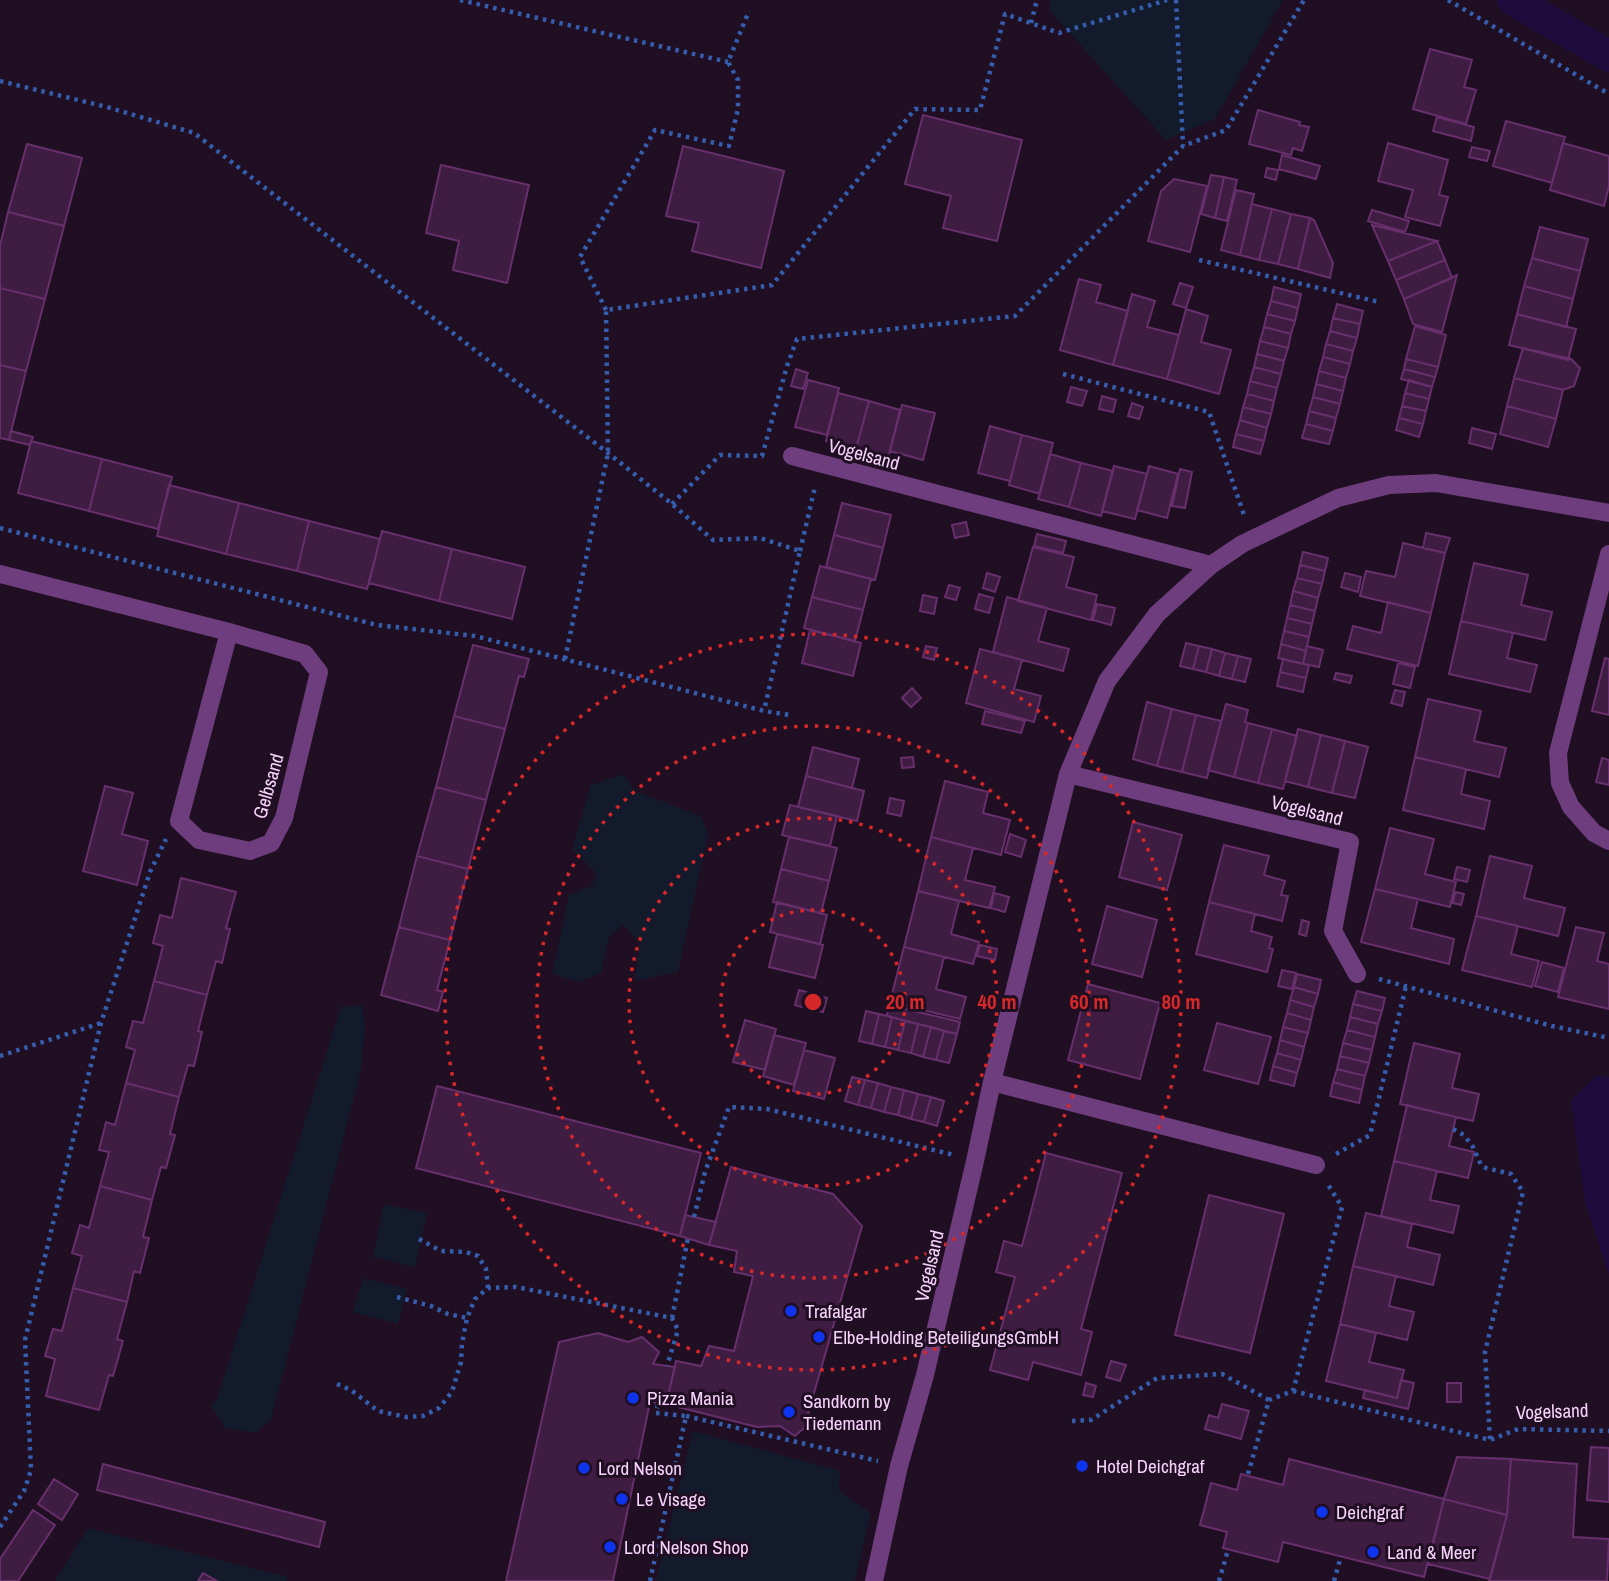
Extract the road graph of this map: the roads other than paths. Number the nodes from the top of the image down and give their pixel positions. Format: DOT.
graph roads {
  1 [pos="792,456"];
  2 [pos="1609,513"];
  3 [pos="1609,554"];
  4 [pos="1211,565"];
  5 [pos="0,574"];
  6 [pos="229,632"];
  7 [pos="1068,774"];
  8 [pos="1609,841"];
  9 [pos="1357,974"];
  10 [pos="992,1082"];
  11 [pos="1316,1165"];
  12 [pos="874,1581"];
  1 -- 4 [label="street, Vogelsand"];
  2 -- 4 [label="street, Vogelsand"];
  3 -- 8 [label="street"];
  4 -- 7 [label="street, Vogelsand"];
  5 -- 6 [label="street, Gelbsand"];
  6 -- 6 [label="street, Gelbsand"];
  7 -- 9 [label="street, Vogelsand"];
  7 -- 10 [label="street, Vogelsand"];
  10 -- 11 [label="street"];
  10 -- 12 [label="street, Vogelsand"];
}
